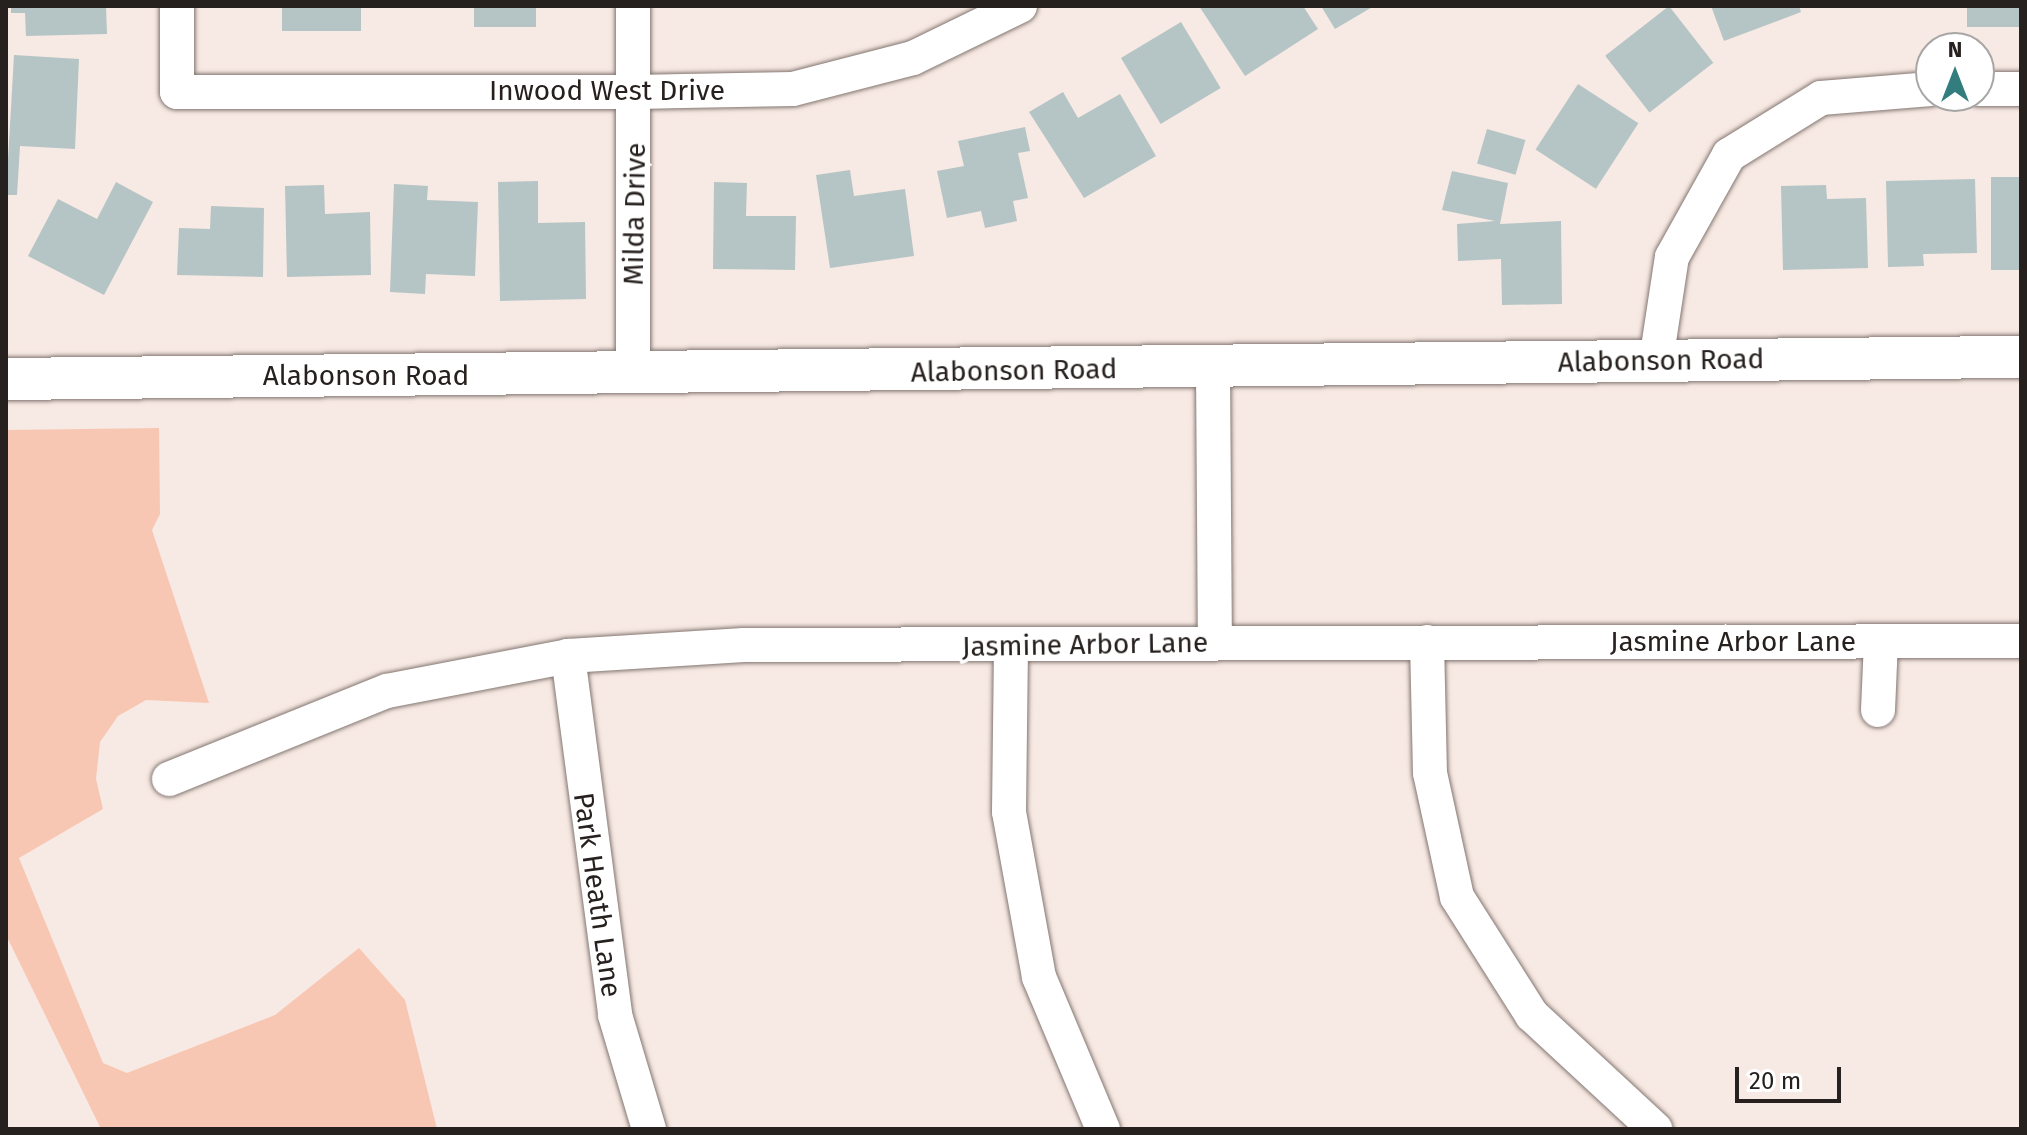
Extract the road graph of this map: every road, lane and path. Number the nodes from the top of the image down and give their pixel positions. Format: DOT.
graph roads {
  1 [pos="177,6"];
  2 [pos="633,6"];
  3 [pos="1020,6"];
  4 [pos="1995,89"];
  5 [pos="2021,89"];
  6 [pos="1915,90"];
  7 [pos="636,92"];
  8 [pos="2021,357"];
  9 [pos="1656,361"];
  10 [pos="1213,369"];
  11 [pos="633,374"];
  12 [pos="6,379"];
  13 [pos="2021,641"];
  14 [pos="1215,642"];
  15 [pos="1427,642"];
  16 [pos="1881,642"];
  17 [pos="1011,647"];
  18 [pos="568,656"];
  19 [pos="1878,710"];
  20 [pos="169,779"];
  21 [pos="649,1129"];
  22 [pos="1103,1129"];
  23 [pos="1655,1129"];
  1 -- 7 [label="street, Inwood West Drive"];
  2 -- 7 [label="street, Milda Drive"];
  3 -- 7 [label="street, Inwood West Drive"];
  4 -- 5 [label="street"];
  6 -- 9 [label="street"];
  7 -- 11 [label="street, Milda Drive"];
  8 -- 9 [label="street, Alabonson Road"];
  9 -- 10 [label="street, Alabonson Road"];
  10 -- 11 [label="street, Alabonson Road"];
  10 -- 14 [label="street"];
  11 -- 12 [label="street, Alabonson Road"];
  13 -- 16 [label="street, Jasmine Arbor Lane"];
  14 -- 15 [label="street, Jasmine Arbor Lane"];
  14 -- 17 [label="street, Jasmine Arbor Lane"];
  15 -- 16 [label="street, Jasmine Arbor Lane"];
  15 -- 23 [label="street"];
  16 -- 19 [label="street"];
  17 -- 18 [label="street, Jasmine Arbor Lane"];
  17 -- 22 [label="street"];
  18 -- 20 [label="street, Jasmine Arbor Lane"];
  18 -- 21 [label="street, Park Heath Lane"];
}
